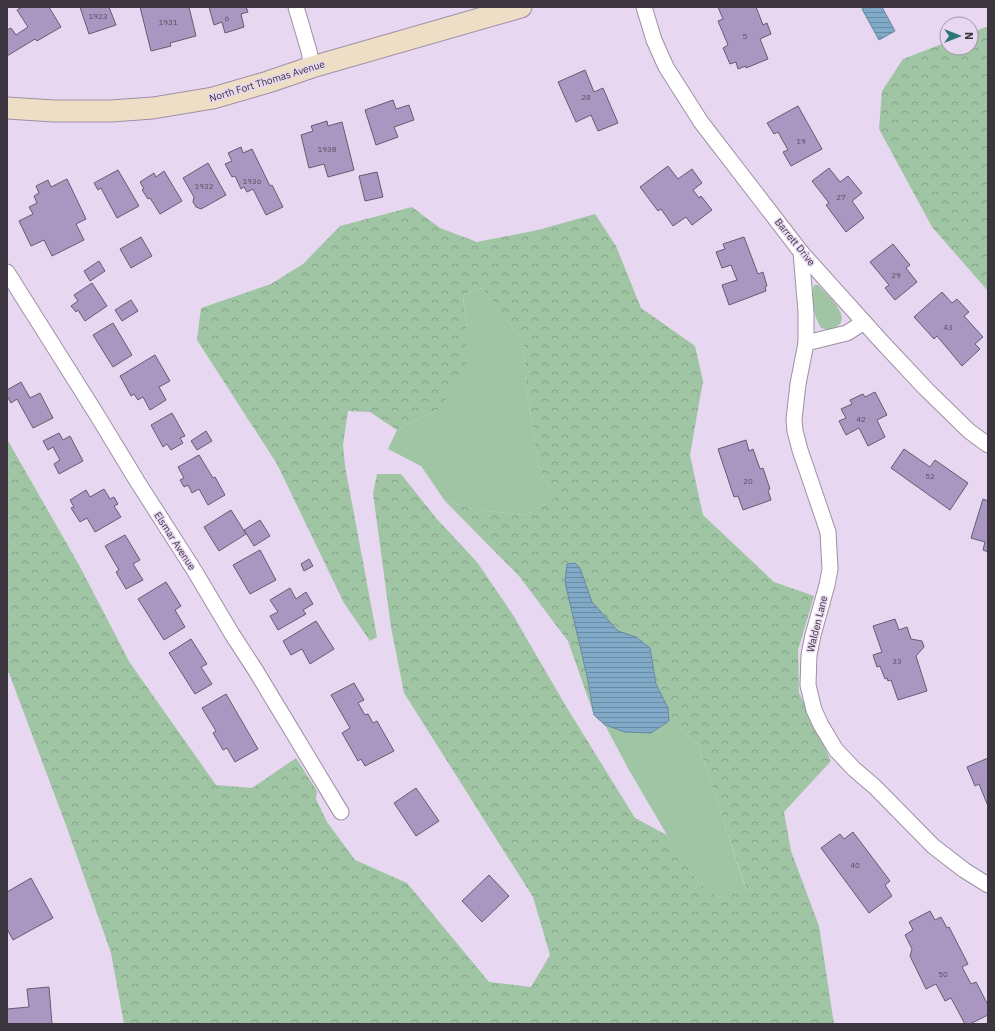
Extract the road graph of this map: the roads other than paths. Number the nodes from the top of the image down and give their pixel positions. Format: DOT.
graph roads {
  1 [pos="296,7"];
  2 [pos="521,7"];
  3 [pos="644,7"];
  4 [pos="312,67"];
  5 [pos="7,108"];
  6 [pos="801,252"];
  7 [pos="7,272"];
  8 [pos="864,322"];
  9 [pos="806,343"];
  10 [pos="988,445"];
  11 [pos="341,812"];
  12 [pos="988,885"];
  1 -- 4 [label="street"];
  2 -- 4 [label="street, North Fort Thomas Avenue"];
  3 -- 6 [label="street, Barrett Drive"];
  4 -- 5 [label="street, North Fort Thomas Avenue"];
  6 -- 8 [label="street, Barrett Drive"];
  6 -- 9 [label="street, Walden Lane"];
  7 -- 11 [label="street, Elsmar Avenue"];
  8 -- 9 [label="street"];
  8 -- 10 [label="street, Barrett Drive"];
  9 -- 12 [label="street, Walden Lane"];
}
